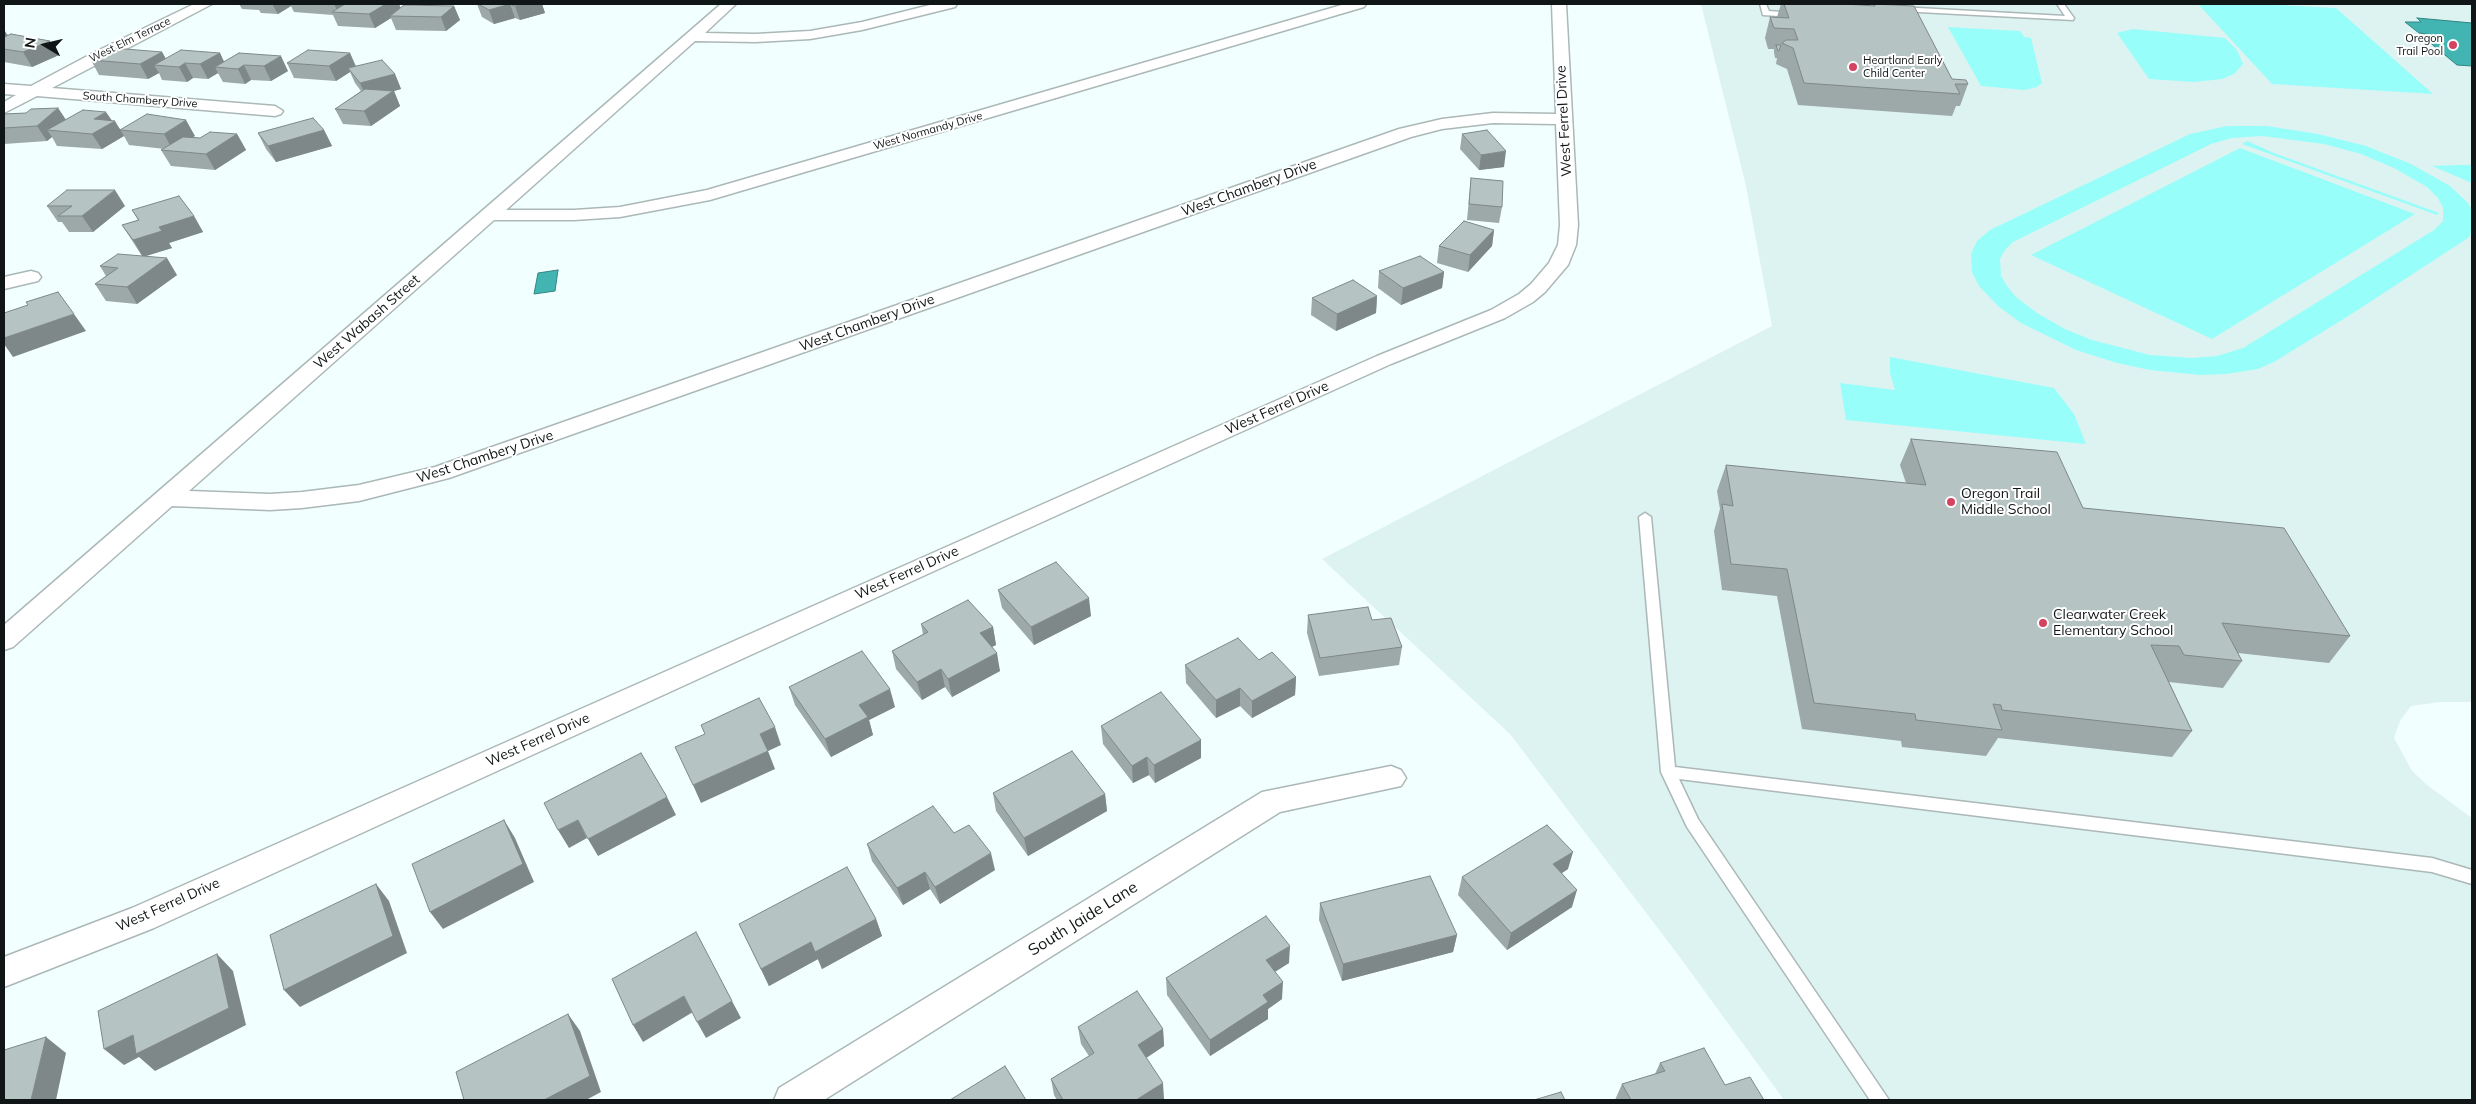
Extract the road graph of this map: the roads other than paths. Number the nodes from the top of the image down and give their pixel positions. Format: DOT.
graph roads {
  1 [pos="205,4"];
  2 [pos="729,4"];
  3 [pos="950,4"];
  4 [pos="1359,4"];
  5 [pos="1559,4"];
  6 [pos="1763,4"];
  7 [pos="2061,4"];
  8 [pos="1894,8"];
  9 [pos="1799,15"];
  10 [pos="692,37"];
  11 [pos="4,89"];
  12 [pos="31,92"];
  13 [pos="4,108"];
  14 [pos="275,111"];
  15 [pos="1564,119"];
  16 [pos="489,215"];
  17 [pos="31,277"];
  18 [pos="4,283"];
  19 [pos="165,498"];
  20 [pos="1644,517"];
  21 [pos="4,640"];
  22 [pos="1668,772"];
  23 [pos="1391,778"];
  24 [pos="2472,877"];
  25 [pos="4,972"];
  26 [pos="792,1100"];
  27 [pos="1880,1100"];
  1 -- 12 [label="street, West Elm Terrace"];
  2 -- 10 [label="street, West Wabash Street"];
  3 -- 10 [label="street"];
  4 -- 16 [label="street, West Normandy Drive"];
  5 -- 15 [label="street, West Ferrel Drive"];
  6 -- 9 [label="lane"];
  7 -- 8 [label="lane"];
  10 -- 16 [label="street, West Wabash Street"];
  11 -- 12 [label="street, South Chambery Drive"];
  12 -- 13 [label="street, West Elm Terrace"];
  12 -- 14 [label="street, South Chambery Drive"];
  15 -- 19 [label="street, West Chambery Drive"];
  15 -- 25 [label="street, West Ferrel Drive"];
  16 -- 19 [label="street, West Wabash Street"];
  17 -- 18 [label="street"];
  19 -- 21 [label="street, West Wabash Street"];
  20 -- 22 [label="lane"];
  22 -- 24 [label="lane"];
  22 -- 27 [label="lane"];
  23 -- 26 [label="street, South Jaide Lane"];
}
